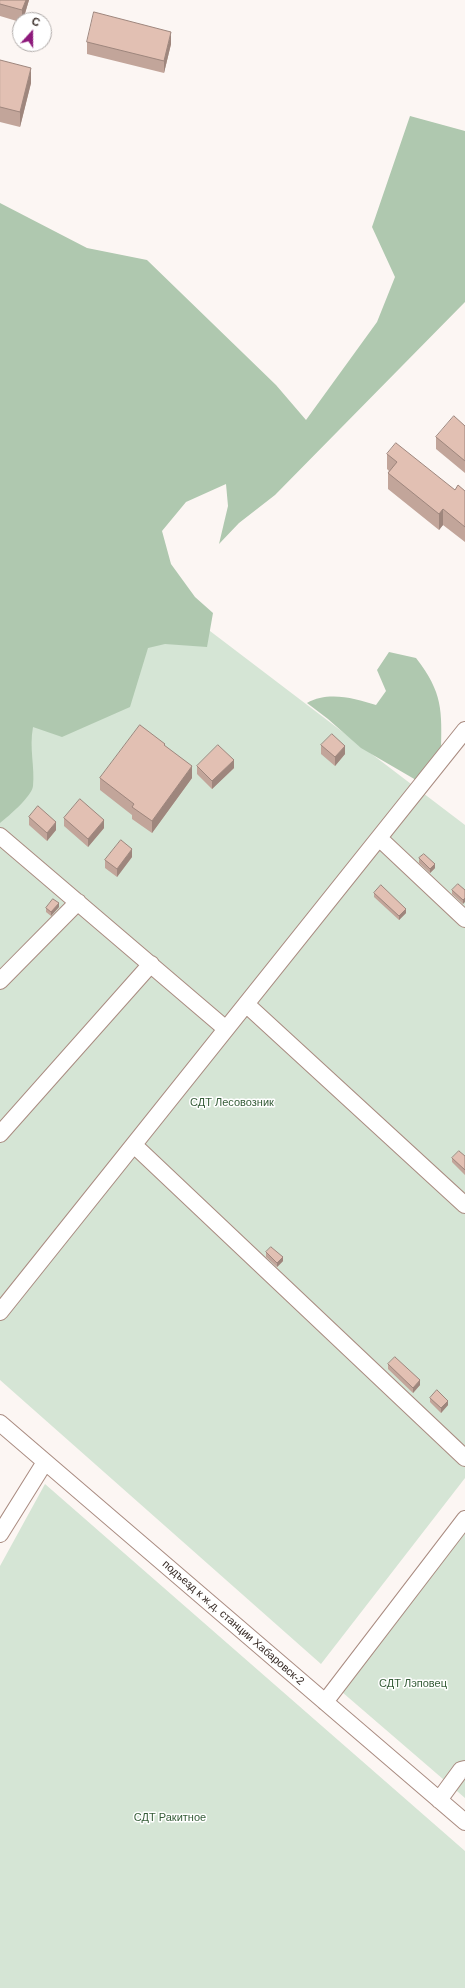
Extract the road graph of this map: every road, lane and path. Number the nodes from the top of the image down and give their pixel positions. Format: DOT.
graph roads {
  1 [pos="465,730"];
  2 [pos="0,836"];
  3 [pos="379,838"];
  4 [pos="78,902"];
  5 [pos="465,918"];
  6 [pos="151,964"];
  7 [pos="0,981"];
  8 [pos="246,1004"];
  9 [pos="226,1029"];
  10 [pos="0,1134"];
  11 [pos="134,1145"];
  12 [pos="465,1205"];
  13 [pos="0,1312"];
  14 [pos="0,1423"];
  15 [pos="465,1458"];
  16 [pos="45,1462"];
  17 [pos="465,1519"];
  18 [pos="0,1534"];
  19 [pos="325,1702"];
  20 [pos="465,1769"];
  21 [pos="439,1800"];
  22 [pos="465,1822"];
  1 -- 3 [label="street"];
  2 -- 4 [label="street"];
  3 -- 5 [label="street"];
  3 -- 8 [label="street"];
  4 -- 6 [label="street"];
  4 -- 7 [label="street"];
  6 -- 9 [label="street"];
  6 -- 10 [label="street"];
  8 -- 9 [label="street"];
  8 -- 12 [label="street"];
  9 -- 11 [label="street"];
  11 -- 13 [label="street"];
  11 -- 15 [label="street"];
  14 -- 16 [label="street, подъезд к ж.д. станции Хабаровск-2"];
  16 -- 18 [label="street"];
  16 -- 19 [label="street, подъезд к ж.д. станции Хабаровск-2"];
  17 -- 19 [label="street"];
  19 -- 21 [label="street, подъезд к ж.д. станции Хабаровск-2"];
  20 -- 21 [label="street"];
  21 -- 22 [label="street, подъезд к ж.д. станции Хабаровск-2"];
}
